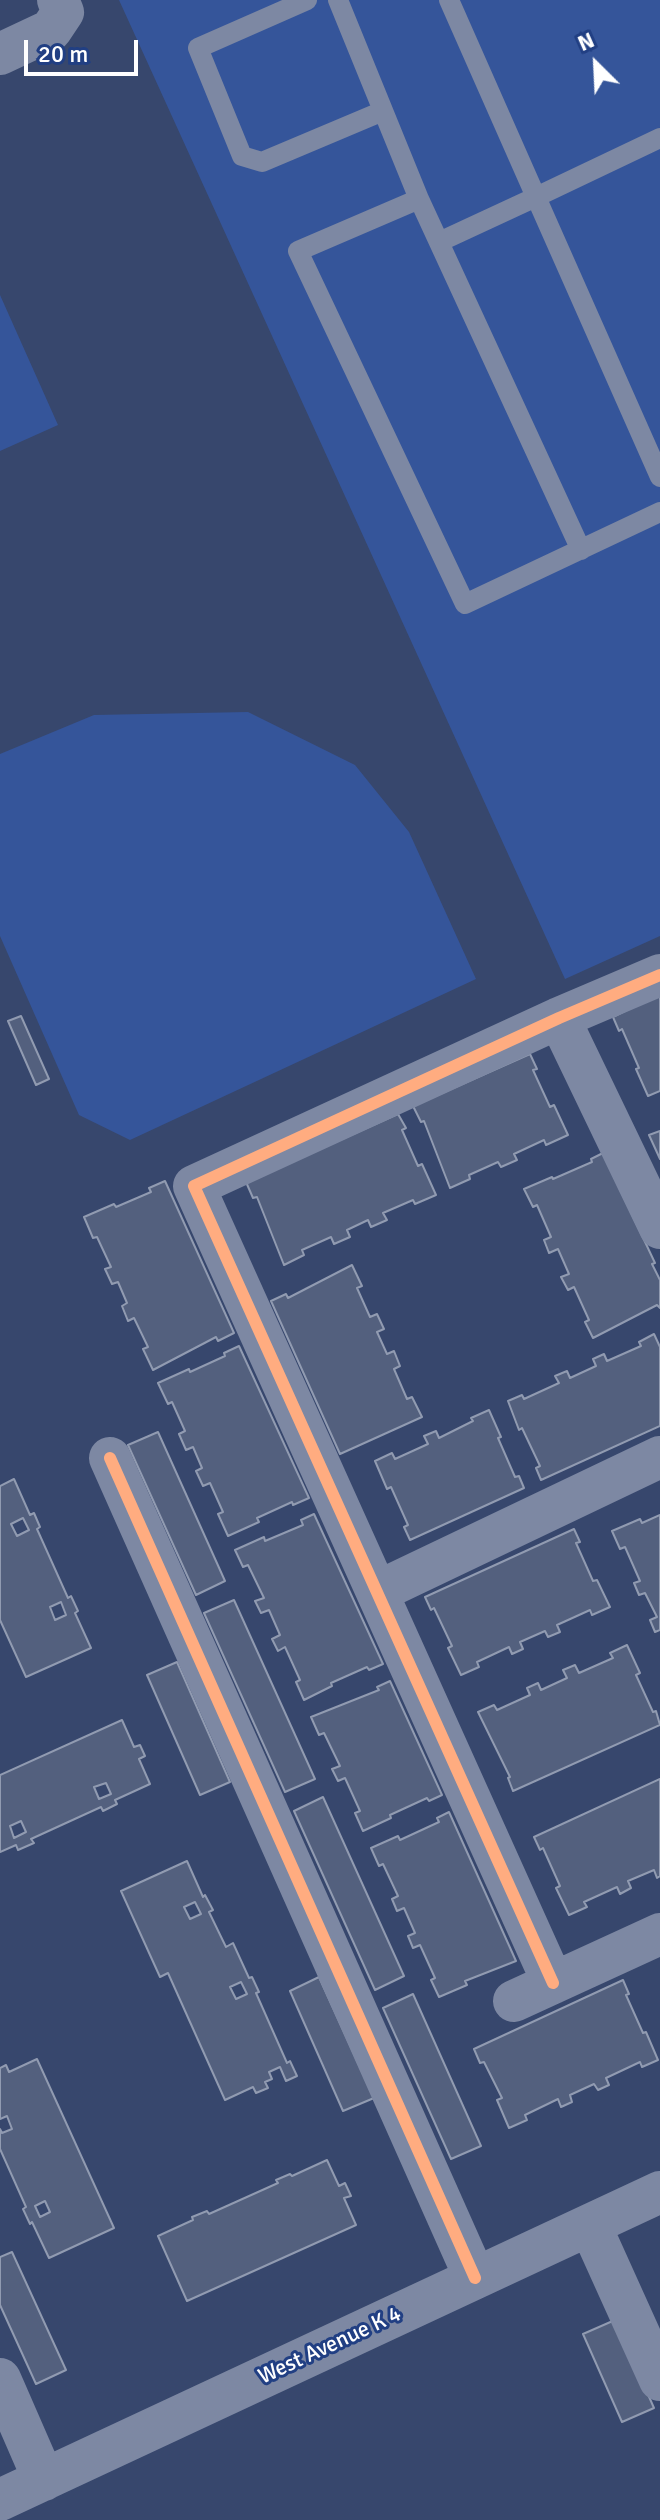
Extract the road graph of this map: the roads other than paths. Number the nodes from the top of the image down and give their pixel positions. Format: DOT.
graph roads {
  1 [pos="58,0"];
  2 [pos="307,0"];
  3 [pos="338,0"];
  4 [pos="449,0"];
  5 [pos="0,54"];
  6 [pos="383,111"];
  7 [pos="660,138"];
  8 [pos="536,197"];
  9 [pos="419,199"];
  10 [pos="439,242"];
  11 [pos="660,477"];
  12 [pos="660,512"];
  13 [pos="581,550"];
  14 [pos="660,975"];
  15 [pos="559,1018"];
  16 [pos="660,1228"];
  17 [pos="660,1457"];
  18 [pos="110,1458"];
  19 [pos="377,1592"];
  20 [pos="660,1934"];
  21 [pos="553,1983"];
  22 [pos="514,2001"];
  23 [pos="660,2192"];
  24 [pos="590,2225"];
  25 [pos="475,2278"];
  26 [pos="0,2379"];
  27 [pos="660,2380"];
  28 [pos="44,2480"];
  29 [pos="0,2500"];
  1 -- 5 [label="street"];
  2 -- 6 [label="lane"];
  3 -- 6 [label="lane"];
  4 -- 8 [label="lane"];
  6 -- 9 [label="lane"];
  7 -- 8 [label="lane"];
  8 -- 10 [label="lane"];
  8 -- 11 [label="lane"];
  9 -- 10 [label="lane"];
  9 -- 13 [label="lane"];
  10 -- 13 [label="lane"];
  12 -- 13 [label="lane"];
  14 -- 15 [label="street"];
  15 -- 16 [label="street"];
  15 -- 19 [label="street"];
  17 -- 19 [label="street"];
  18 -- 25 [label="street"];
  19 -- 21 [label="street"];
  20 -- 21 [label="street"];
  21 -- 22 [label="street"];
  23 -- 24 [label="street, West Avenue K 4"];
  24 -- 25 [label="street, West Avenue K 4"];
  24 -- 27 [label="street"];
  25 -- 28 [label="street, West Avenue K 4"];
  26 -- 28 [label="street"];
  28 -- 29 [label="street, West Avenue K 4"];
}
